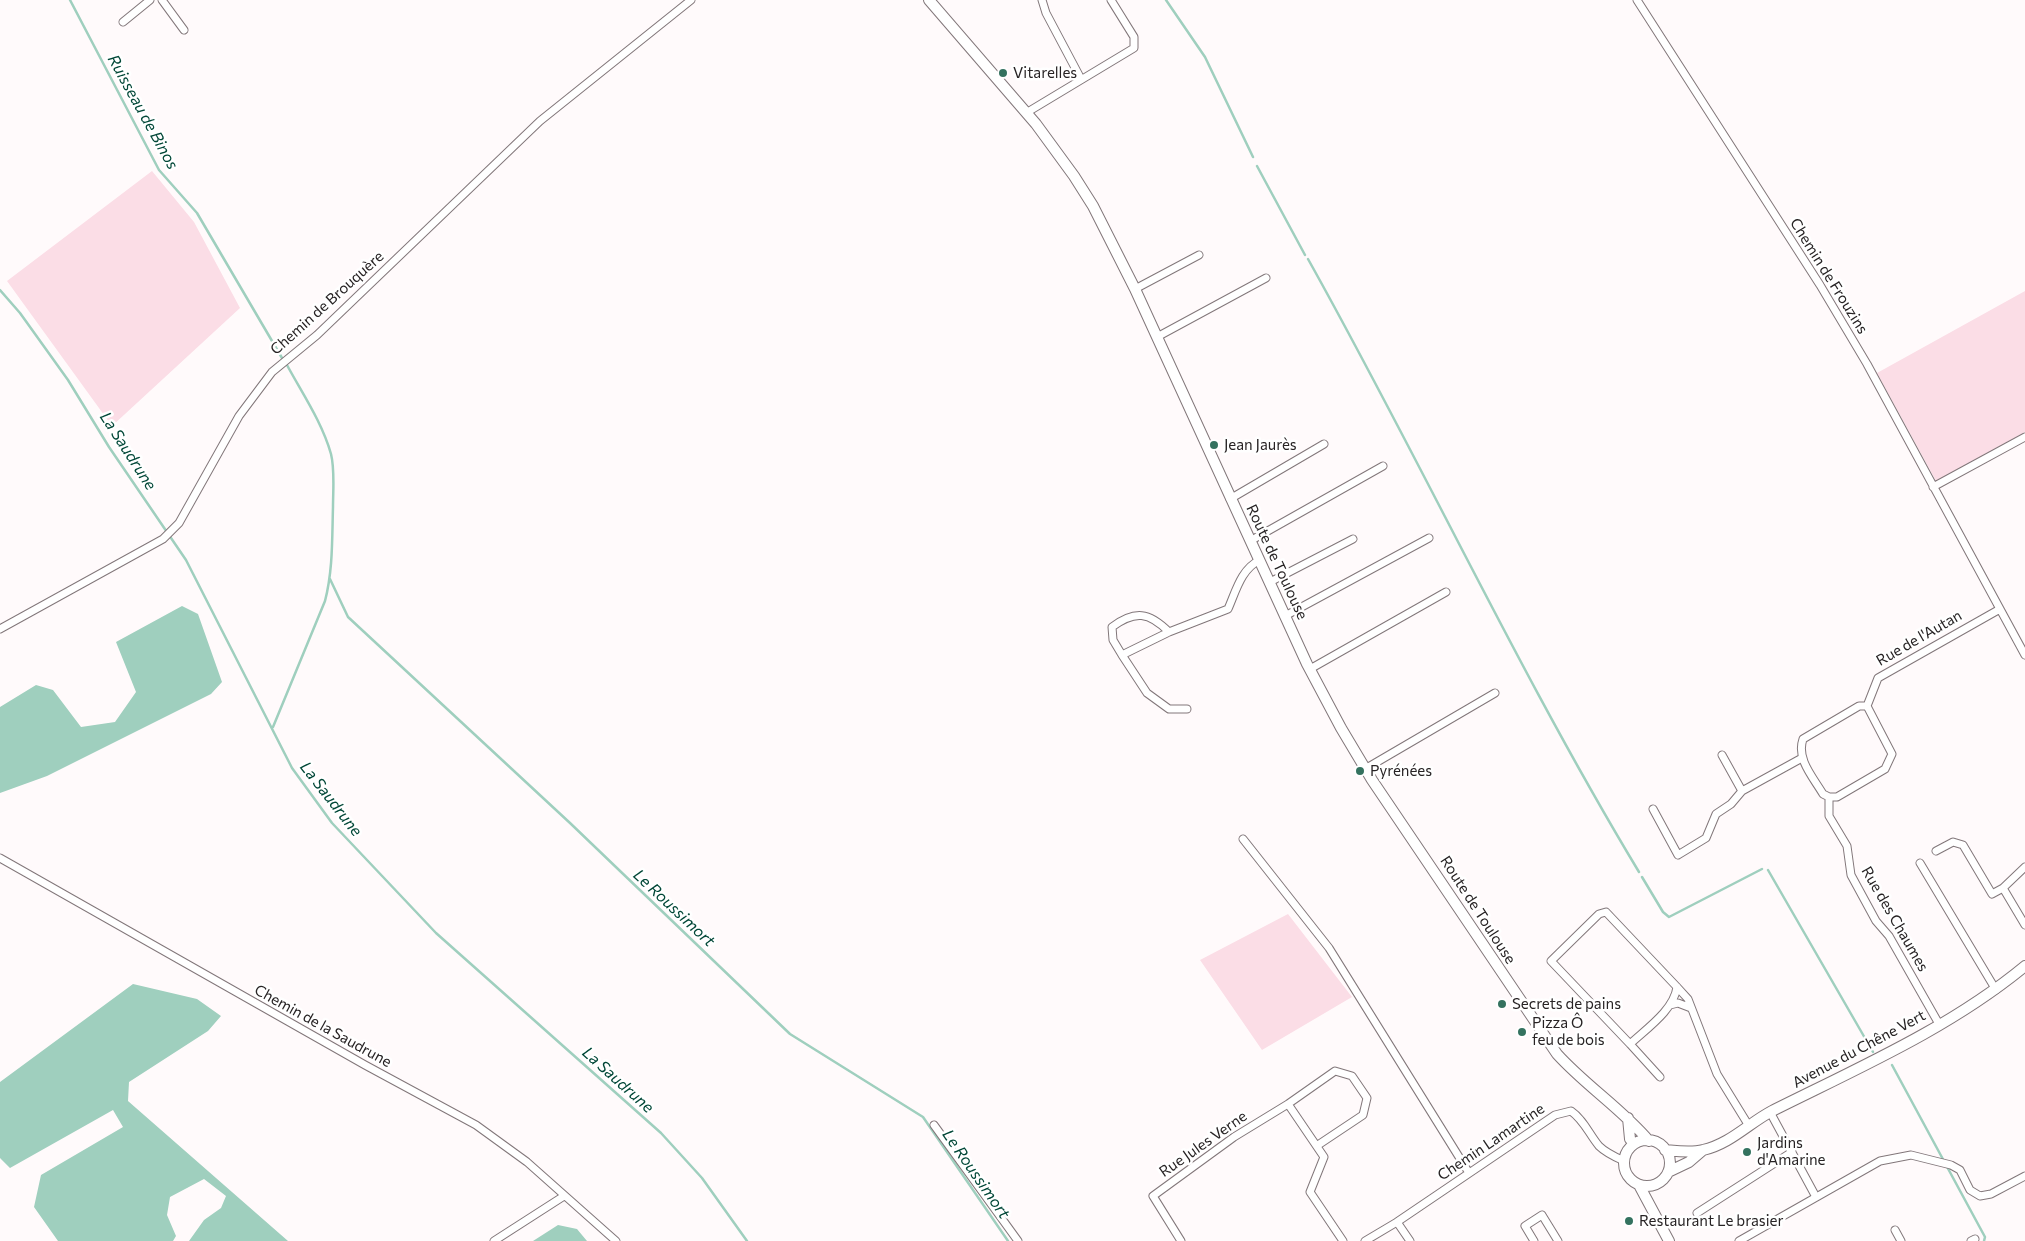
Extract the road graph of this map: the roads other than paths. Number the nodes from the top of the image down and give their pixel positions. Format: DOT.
graph roads {
  1 [pos="150,0"];
  2 [pos="162,0"];
  3 [pos="691,0"];
  4 [pos="930,0"];
  5 [pos="1042,0"];
  6 [pos="1111,0"];
  7 [pos="1637,0"];
  8 [pos="123,22"];
  9 [pos="184,30"];
  10 [pos="1081,79"];
  11 [pos="1026,113"];
  12 [pos="1200,255"];
  13 [pos="1266,278"];
  14 [pos="1135,289"];
  15 [pos="1157,337"];
  16 [pos="2025,437"];
  17 [pos="1324,444"];
  18 [pos="1382,466"];
  19 [pos="1932,488"];
  20 [pos="1230,499"];
  21 [pos="1429,538"];
  22 [pos="1353,539"];
  23 [pos="1250,541"];
  24 [pos="1260,560"];
  25 [pos="1270,582"];
  26 [pos="1446,592"];
  27 [pos="2000,609"];
  28 [pos="1285,616"];
  29 [pos="0,629"];
  30 [pos="1169,632"];
  31 [pos="2025,654"];
  32 [pos="1122,655"];
  33 [pos="1310,669"];
  34 [pos="1495,694"];
  35 [pos="1866,706"];
  36 [pos="1187,708"];
  37 [pos="1722,755"];
  38 [pos="1802,758"];
  39 [pos="1365,769"];
  40 [pos="1742,791"];
  41 [pos="1829,797"];
  42 [pos="1652,809"];
  43 [pos="1243,839"];
  44 [pos="1936,851"];
  45 [pos="0,858"];
  46 [pos="1920,863"];
  47 [pos="2025,867"];
  48 [pos="2003,888"];
  49 [pos="2025,925"];
  50 [pos="2025,966"];
  51 [pos="1677,987"];
  52 [pos="1996,990"];
  53 [pos="1670,1005"];
  54 [pos="1691,1008"];
  55 [pos="1939,1024"];
  56 [pos="1630,1044"];
  57 [pos="1660,1077"];
  58 [pos="1288,1104"];
  59 [pos="1770,1112"];
  60 [pos="1628,1118"];
  61 [pos="934,1125"];
  62 [pos="1748,1126"];
  63 [pos="1649,1141"];
  64 [pos="1634,1144"];
  65 [pos="1318,1145"];
  66 [pos="1665,1150"];
  67 [pos="1703,1150"];
  68 [pos="1792,1152"];
  69 [pos="1624,1161"];
  70 [pos="1668,1172"];
  71 [pos="1469,1173"];
  72 [pos="2025,1176"];
  73 [pos="1639,1185"];
  74 [pos="1655,1185"];
  75 [pos="564,1196"];
  76 [pos="1816,1197"];
  77 [pos="1697,1213"];
  78 [pos="1656,1216"];
  79 [pos="1397,1222"];
  80 [pos="1895,1230"];
  81 [pos="494,1241"];
  82 [pos="616,1241"];
  83 [pos="1018,1241"];
  84 [pos="1181,1241"];
  85 [pos="1343,1241"];
  86 [pos="1365,1241"];
  87 [pos="1410,1241"];
  88 [pos="1534,1241"];
  89 [pos="1558,1241"];
  90 [pos="1668,1241"];
  91 [pos="1739,1241"];
  92 [pos="1901,1241"];
  1 -- 8 [label="street"];
  2 -- 9 [label="street"];
  3 -- 29 [label="street, Chemin de Brouquère"];
  4 -- 11 [label="main road, Route de Toulouse"];
  5 -- 10 [label="street"];
  6 -- 10 [label="street"];
  7 -- 19 [label="street, Chemin de Frouzins"];
  10 -- 11 [label="street"];
  11 -- 14 [label="main road, Route de Toulouse"];
  12 -- 14 [label="street"];
  13 -- 15 [label="street"];
  14 -- 15 [label="main road, Route de Toulouse"];
  15 -- 20 [label="main road, Route de Toulouse"];
  16 -- 19 [label="street"];
  17 -- 20 [label="street"];
  18 -- 23 [label="street"];
  19 -- 27 [label="street, Chemin de Frouzins"];
  20 -- 23 [label="main road, Route de Toulouse"];
  21 -- 28 [label="street"];
  22 -- 25 [label="street"];
  23 -- 24 [label="main road, Route de Toulouse"];
  24 -- 25 [label="main road, Route de Toulouse"];
  24 -- 30 [label="street"];
  25 -- 28 [label="main road, Route de Toulouse"];
  26 -- 33 [label="street"];
  27 -- 31 [label="street, Chemin de Frouzins"];
  27 -- 35 [label="street, Rue de l'Autan"];
  28 -- 33 [label="main road, Route de Toulouse"];
  30 -- 32 [label="street"];
  30 -- 32 [label="street"];
  32 -- 36 [label="street"];
  33 -- 39 [label="main road, Route de Toulouse"];
  34 -- 39 [label="street"];
  35 -- 38 [label="street"];
  35 -- 41 [label="street"];
  37 -- 40 [label="street"];
  38 -- 40 [label="street"];
  38 -- 41 [label="street"];
  39 -- 60 [label="main road, Route de Toulouse"];
  40 -- 42 [label="street"];
  41 -- 55 [label="street, Rue des Chaumes"];
  43 -- 71 [label="street"];
  44 -- 48 [label="street"];
  45 -- 75 [label="street, Chemin de la Saudrune"];
  46 -- 52 [label="street"];
  47 -- 48 [label="street"];
  48 -- 49 [label="street"];
  50 -- 52 [label="main road, Avenue du Chêne Vert"];
  51 -- 53 [label="street"];
  51 -- 54 [label="street"];
  51 -- 56 [label="street"];
  52 -- 55 [label="main road, Avenue du Chêne Vert"];
  53 -- 54 [label="street"];
  53 -- 56 [label="street"];
  54 -- 62 [label="street"];
  55 -- 59 [label="main road, Avenue du Chêne Vert"];
  56 -- 57 [label="street"];
  58 -- 65 [label="street"];
  58 -- 65 [label="street"];
  58 -- 84 [label="street, Rue Jules Verne"];
  59 -- 62 [label="main road, Avenue du Chêne Vert"];
  59 -- 68 [label="street"];
  60 -- 63 [label="main road, Route de Toulouse"];
  60 -- 64 [label="main road"];
  61 -- 83 [label="street"];
  62 -- 67 [label="main road, Avenue du Chêne Vert"];
  63 -- 64 [label="main road"];
  63 -- 66 [label="main road"];
  64 -- 69 [label="main road"];
  65 -- 85 [label="street"];
  66 -- 67 [label="main road, Avenue du Chêne Vert"];
  66 -- 70 [label="main road"];
  67 -- 70 [label="main road, Avenue du Chêne Vert"];
  68 -- 76 [label="street"];
  68 -- 77 [label="street"];
  69 -- 71 [label="street, Chemin Lamartine"];
  69 -- 73 [label="main road"];
  70 -- 74 [label="main road"];
  71 -- 79 [label="street, Chemin Lamartine"];
  72 -- 76 [label="street"];
  73 -- 74 [label="main road"];
  73 -- 78 [label="main road"];
  74 -- 78 [label="main road"];
  75 -- 81 [label="street"];
  75 -- 82 [label="street, Chemin de la Saudrune"];
  76 -- 91 [label="street"];
  78 -- 90 [label="main road"];
  79 -- 86 [label="street, Chemin Lamartine"];
  79 -- 87 [label="street"];
  80 -- 92 [label="street"];
  88 -- 89 [label="street"];
}
